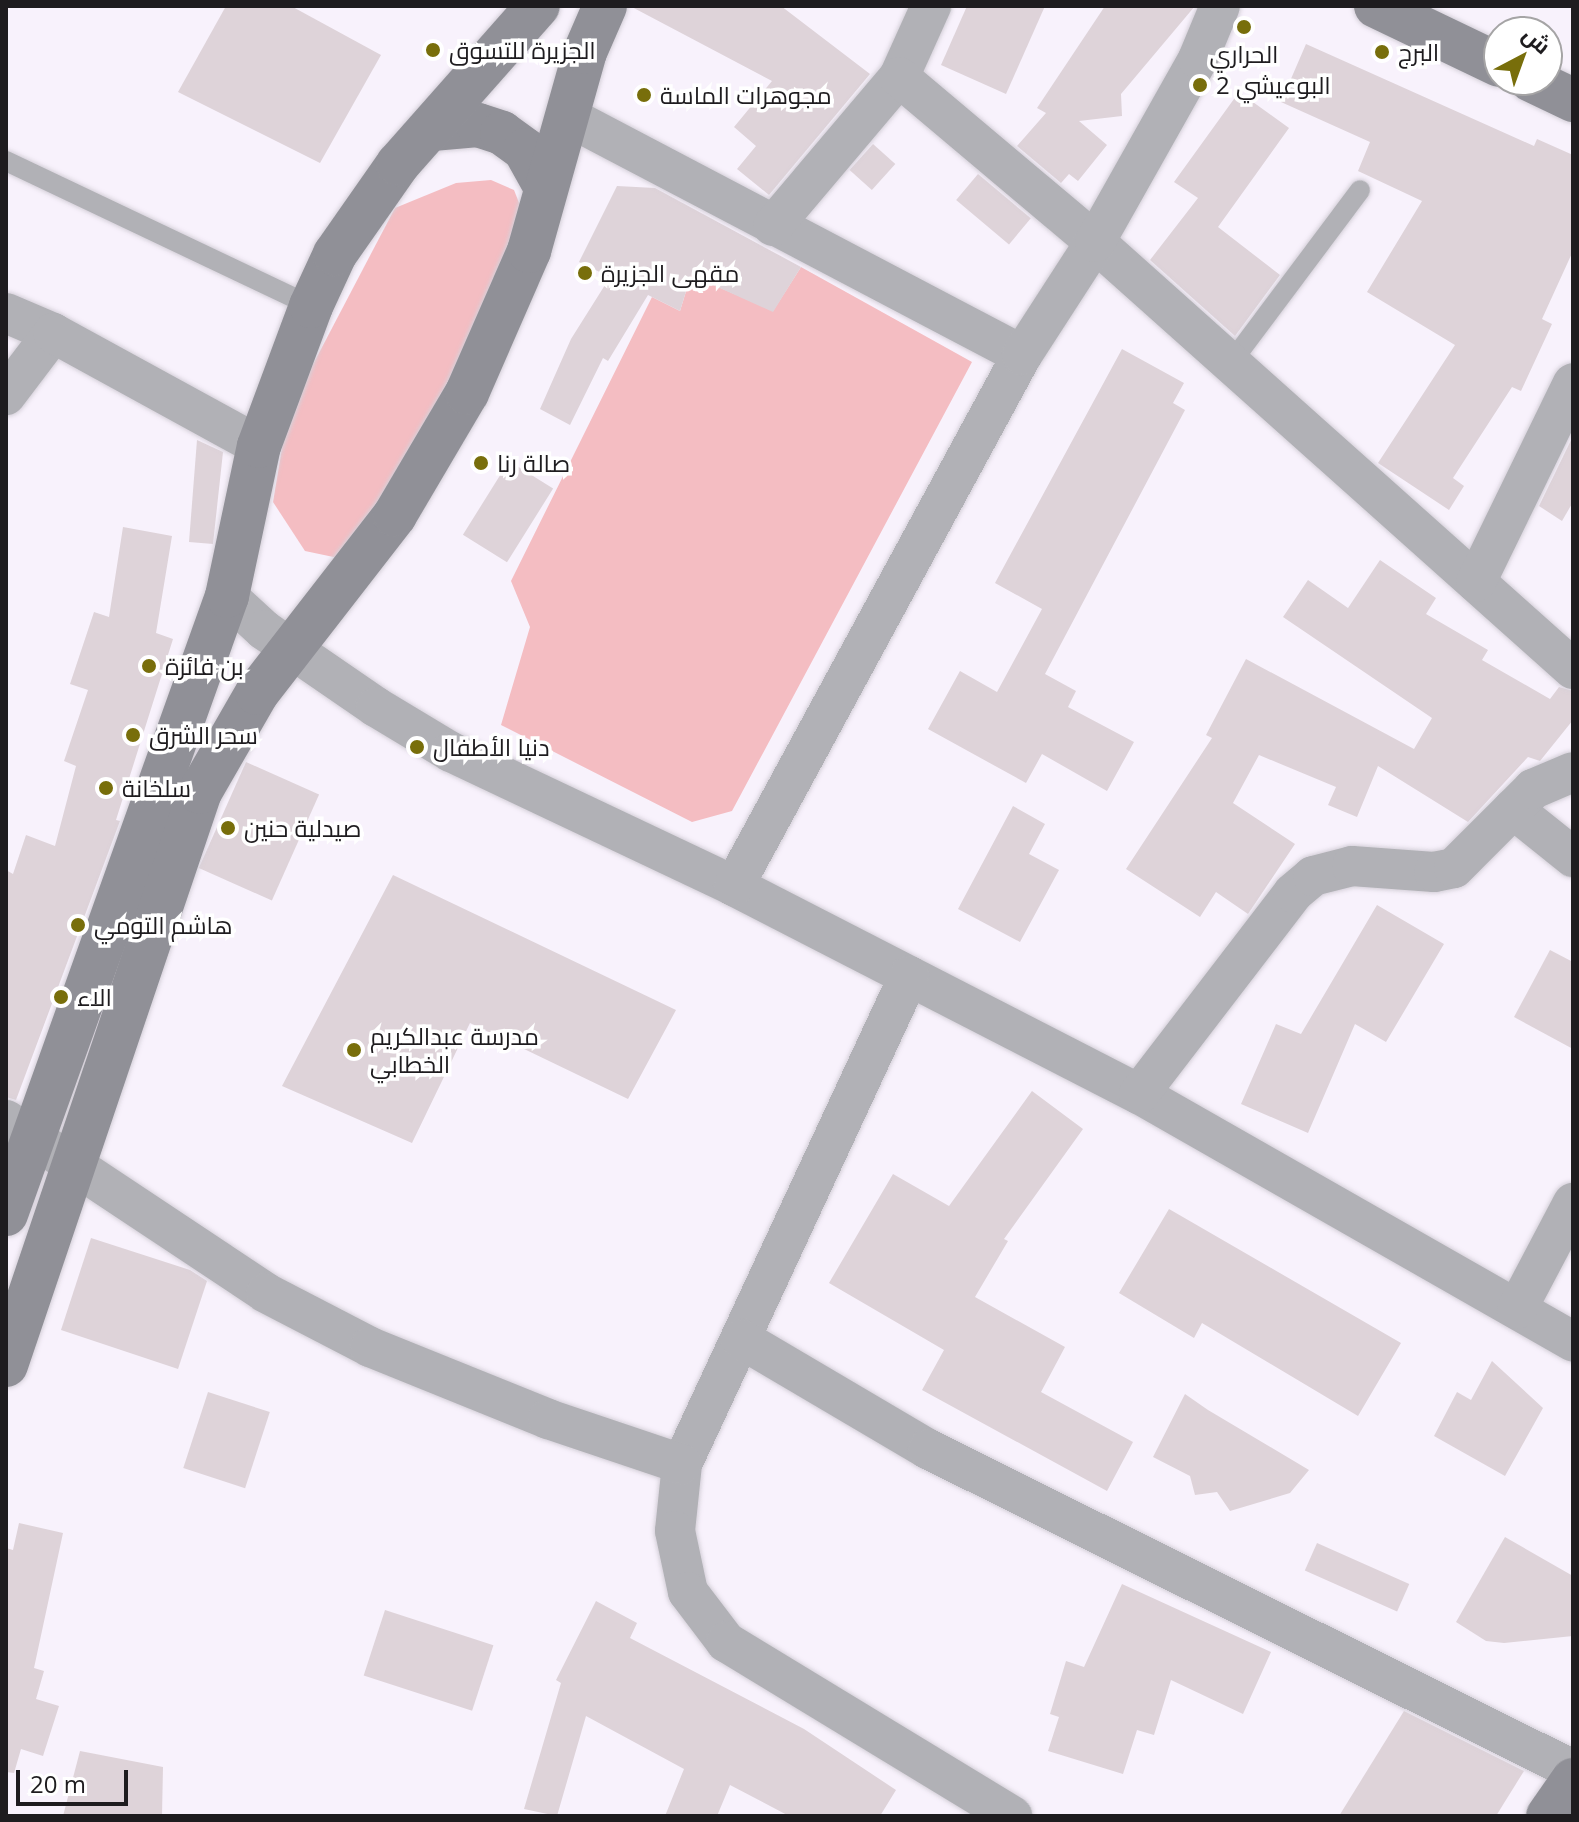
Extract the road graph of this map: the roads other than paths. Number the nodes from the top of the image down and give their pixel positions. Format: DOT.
graph roads {
  1 [pos="538,6"];
  2 [pos="605,6"];
  3 [pos="931,6"];
  4 [pos="1220,6"];
  5 [pos="1376,6"];
  6 [pos="1483,57"];
  7 [pos="899,77"];
  8 [pos="567,116"];
  9 [pos="432,129"];
  10 [pos="6,161"];
  11 [pos="545,186"];
  12 [pos="1360,190"];
  13 [pos="773,226"];
  14 [pos="1095,242"];
  15 [pos="311,306"];
  16 [pos="6,313"];
  17 [pos="53,333"];
  18 [pos="1022,355"];
  19 [pos="1230,364"];
  20 [pos="1573,383"];
  21 [pos="6,395"];
  22 [pos="259,446"];
  23 [pos="1476,582"];
  24 [pos="227,596"];
  25 [pos="295,649"];
  26 [pos="1573,669"];
  27 [pos="1573,772"];
  28 [pos="1513,809"];
  29 [pos="1573,857"];
  30 [pos="734,886"];
  31 [pos="909,976"];
  32 [pos="1139,1094"];
  33 [pos="19,1129"];
  34 [pos="76,1166"];
  35 [pos="1573,1203"];
  36 [pos="6,1214"];
  37 [pos="1517,1309"];
  38 [pos="741,1339"];
  39 [pos="1573,1342"];
  40 [pos="6,1365"];
  41 [pos="682,1464"];
  42 [pos="1573,1770"];
  43 [pos="1573,1780"];
  44 [pos="1010,1816"];
  45 [pos="1548,1816"];
  1 -- 9 [label="main road"];
  2 -- 8 [label="main road"];
  3 -- 7 [label="street"];
  4 -- 14 [label="street"];
  5 -- 6 [label="main road"];
  7 -- 13 [label="street"];
  7 -- 14 [label="street"];
  8 -- 11 [label="main road"];
  8 -- 13 [label="street"];
  9 -- 11 [label="main road"];
  9 -- 15 [label="main road"];
  10 -- 15 [label="lane"];
  11 -- 25 [label="main road"];
  12 -- 19 [label="lane"];
  13 -- 18 [label="street"];
  14 -- 18 [label="street"];
  14 -- 19 [label="street"];
  15 -- 22 [label="main road"];
  16 -- 17 [label="street"];
  17 -- 21 [label="street"];
  17 -- 22 [label="street"];
  18 -- 30 [label="street"];
  19 -- 23 [label="street"];
  20 -- 23 [label="street"];
  22 -- 24 [label="main road"];
  23 -- 26 [label="street"];
  24 -- 25 [label="street"];
  24 -- 33 [label="main road"];
  25 -- 30 [label="street"];
  25 -- 34 [label="main road"];
  27 -- 28 [label="street"];
  28 -- 29 [label="street"];
  28 -- 32 [label="street"];
  30 -- 31 [label="street"];
  31 -- 32 [label="street"];
  31 -- 38 [label="street"];
  32 -- 37 [label="street"];
  33 -- 34 [label="street"];
  33 -- 36 [label="main road"];
  34 -- 40 [label="main road"];
  34 -- 41 [label="street"];
  35 -- 37 [label="street"];
  37 -- 39 [label="street"];
  38 -- 41 [label="street"];
  38 -- 42 [label="street"];
  41 -- 44 [label="street"];
  43 -- 45 [label="main road"];
}
